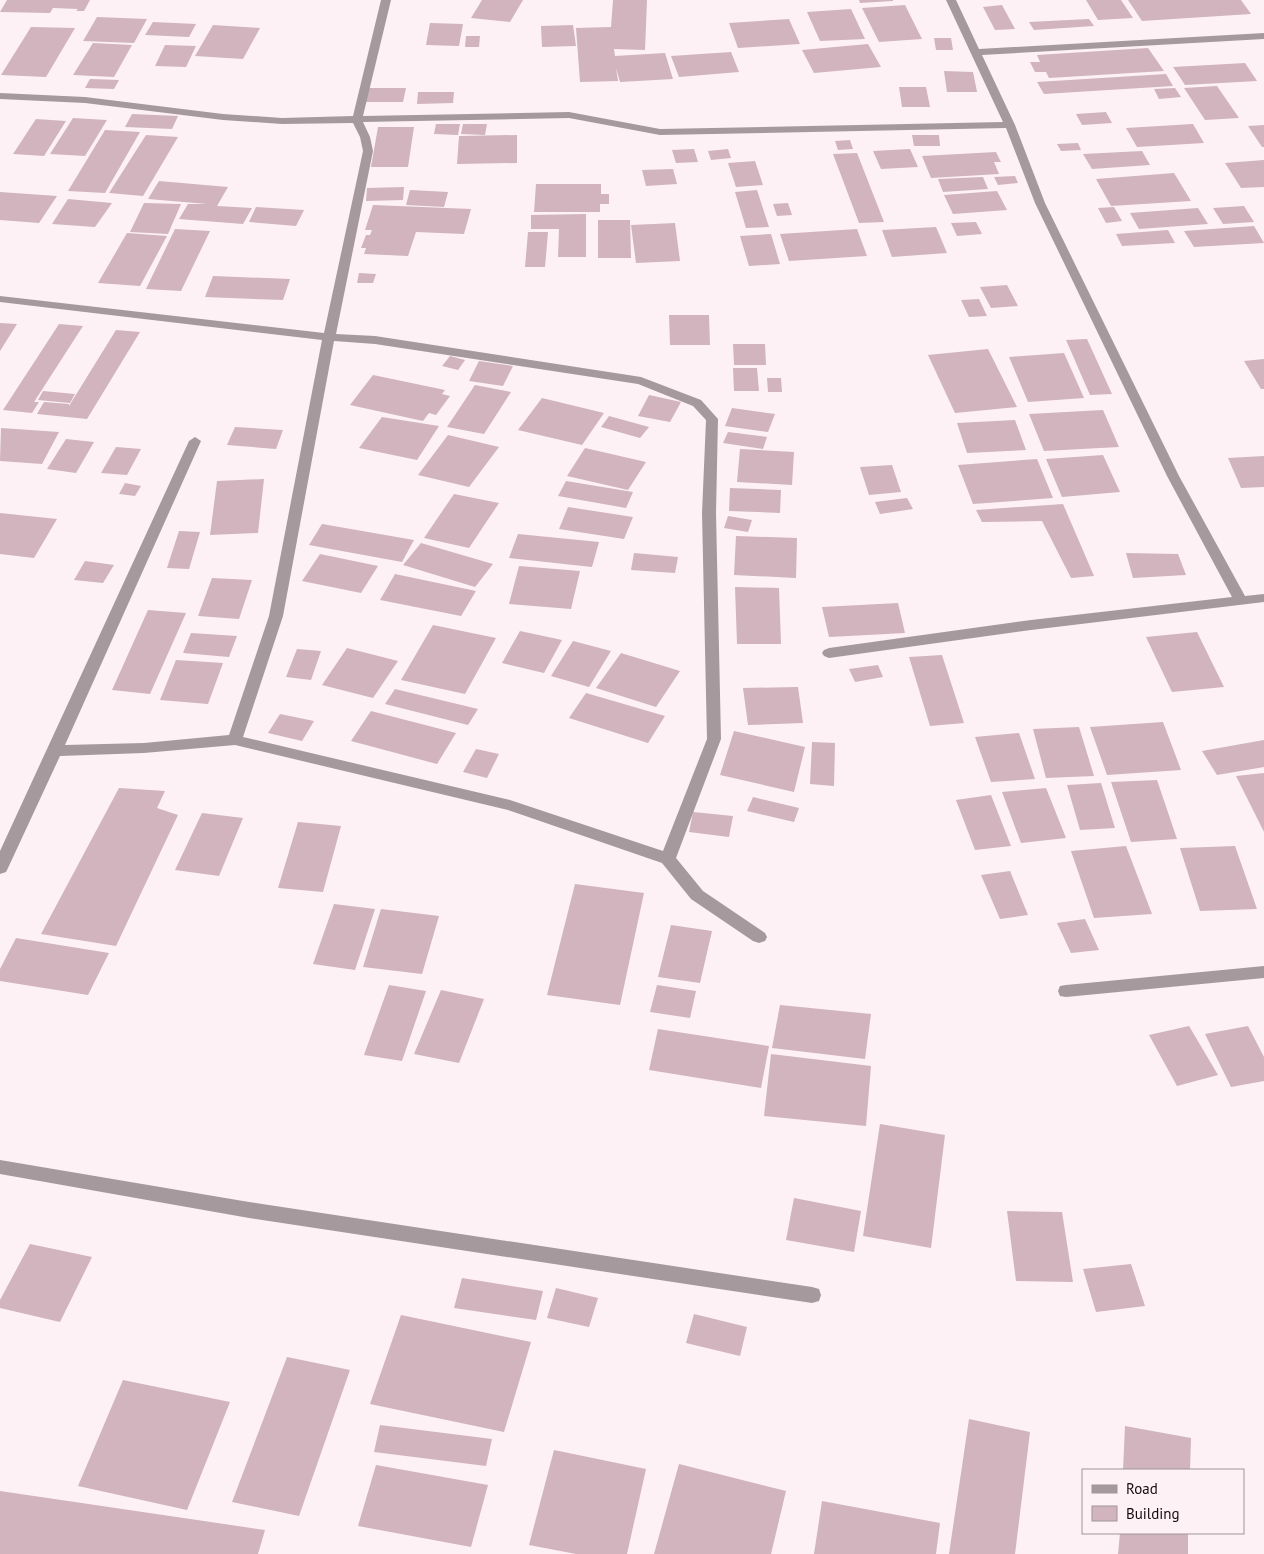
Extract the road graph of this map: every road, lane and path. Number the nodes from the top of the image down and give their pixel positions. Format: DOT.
graph roads {
  1 [pos="386,0"];
  2 [pos="951,0"];
  3 [pos="1264,36"];
  4 [pos="976,52"];
  5 [pos="0,96"];
  6 [pos="357,120"];
  7 [pos="1010,125"];
  8 [pos="0,299"];
  9 [pos="329,337"];
  10 [pos="195,441"];
  11 [pos="1264,598"];
  12 [pos="1240,599"];
  13 [pos="829,652"];
  14 [pos="235,740"];
  15 [pos="55,751"];
  16 [pos="668,859"];
  17 [pos="0,868"];
  18 [pos="759,937"];
  19 [pos="1264,972"];
  20 [pos="1066,991"];
  21 [pos="0,1167"];
  22 [pos="812,1295"];
  1 -- 6 [label="street"];
  2 -- 4 [label="street"];
  3 -- 4 [label="street"];
  4 -- 7 [label="street"];
  5 -- 6 [label="street"];
  6 -- 7 [label="street"];
  6 -- 9 [label="street"];
  7 -- 12 [label="street"];
  8 -- 9 [label="street"];
  9 -- 14 [label="street"];
  9 -- 16 [label="street"];
  10 -- 15 [label="street"];
  11 -- 12 [label="street"];
  12 -- 13 [label="street"];
  14 -- 15 [label="street"];
  14 -- 16 [label="street"];
  15 -- 17 [label="street"];
  16 -- 18 [label="street"];
  19 -- 20 [label="street"];
  21 -- 22 [label="street"];
}
